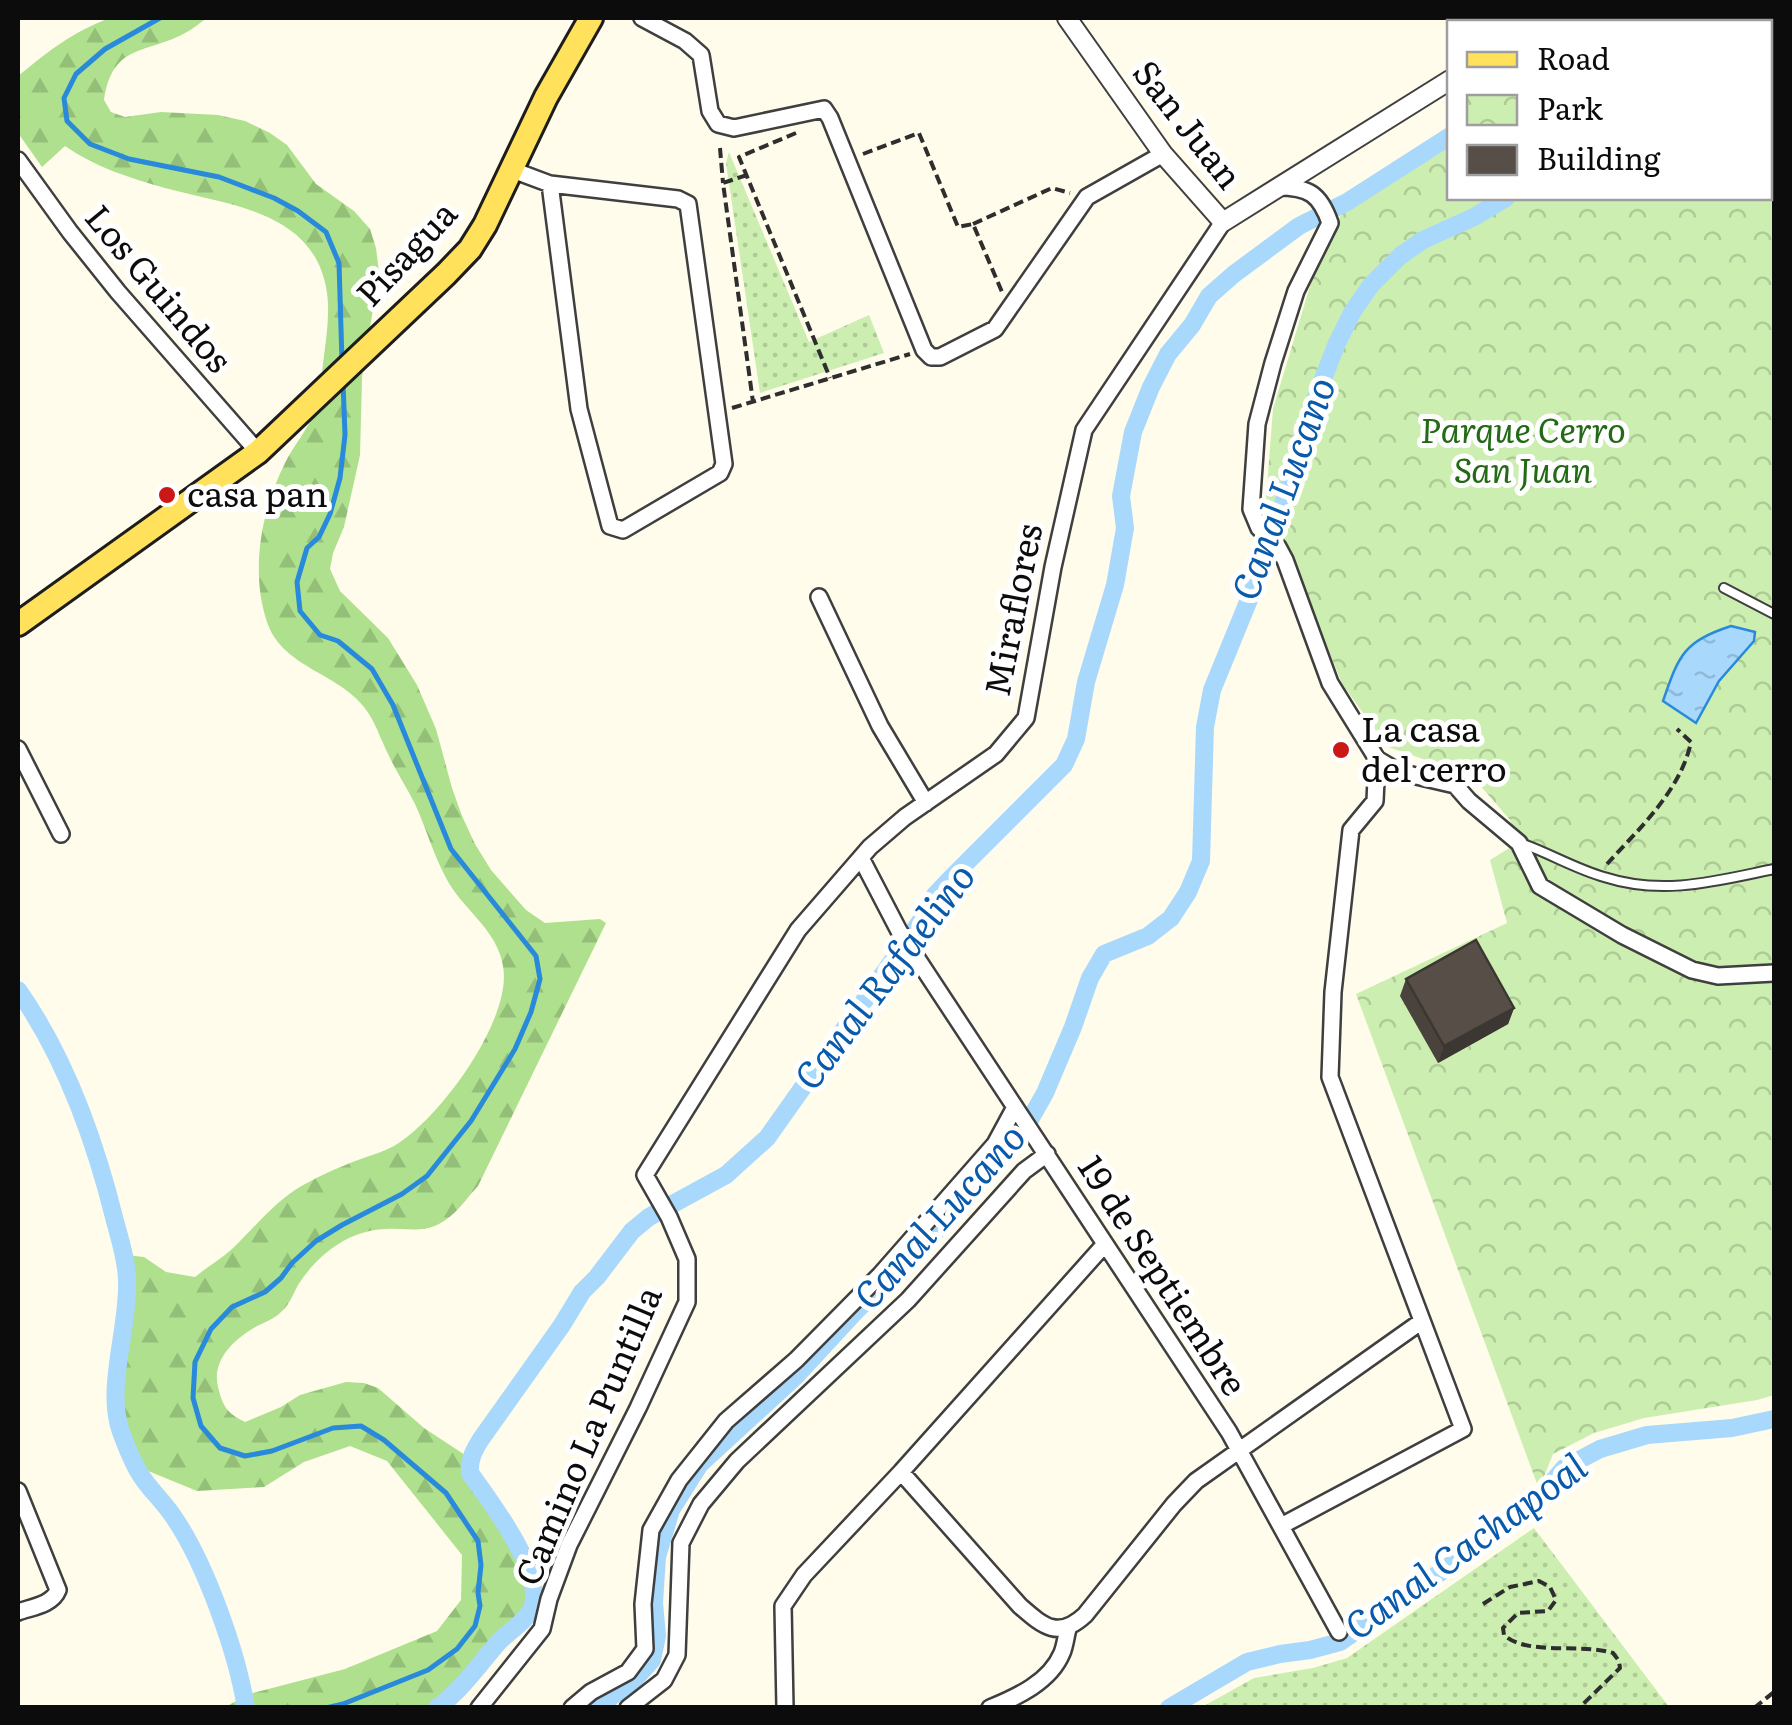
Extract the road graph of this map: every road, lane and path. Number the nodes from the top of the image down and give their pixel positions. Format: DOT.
graph roads {
  1 [pos="585,18"];
  2 [pos="642,18"];
  3 [pos="1067,18"];
  4 [pos="1447,82"];
  5 [pos="794,134"];
  6 [pos="720,148"];
  7 [pos="1163,154"];
  8 [pos="18,160"];
  9 [pos="847,160"];
  10 [pos="510,169"];
  11 [pos="746,175"];
  12 [pos="32,180"];
  13 [pos="550,184"];
  14 [pos="722,184"];
  15 [pos="1278,187"];
  16 [pos="18,190"];
  17 [pos="1087,197"];
  18 [pos="1223,222"];
  19 [pos="973,224"];
  20 [pos="1010,310"];
  21 [pos="924,350"];
  22 [pos="830,378"];
  23 [pos="753,402"];
  24 [pos="717,413"];
  25 [pos="258,452"];
  26 [pos="1724,588"];
  27 [pos="820,596"];
  28 [pos="1774,614"];
  29 [pos="18,624"];
  30 [pos="1677,729"];
  31 [pos="18,749"];
  32 [pos="1377,758"];
  33 [pos="926,803"];
  34 [pos="62,834"];
  35 [pos="1520,843"];
  36 [pos="861,858"];
  37 [pos="1774,868"];
  38 [pos="1597,875"];
  39 [pos="1774,973"];
  40 [pos="1018,1110"];
  41 [pos="1046,1154"];
  42 [pos="644,1175"];
  43 [pos="1105,1244"];
  44 [pos="1422,1321"];
  45 [pos="1239,1451"];
  46 [pos="901,1472"];
  47 [pos="18,1491"];
  48 [pos="1281,1526"];
  49 [pos="1482,1604"];
  50 [pos="18,1612"];
  51 [pos="1068,1629"];
  52 [pos="1339,1632"];
  53 [pos="1774,1692"];
  54 [pos="479,1708"];
  55 [pos="572,1708"];
  56 [pos="628,1708"];
  57 [pos="785,1708"];
  58 [pos="990,1708"];
  59 [pos="1579,1708"];
  60 [pos="1754,1708"];
  1 -- 10 [label="main road, Pisagua"];
  2 -- 9 [label="street"];
  3 -- 7 [label="street, San Juan"];
  4 -- 15 [label="street, Miraflores"];
  5 -- 11 [label="path"];
  6 -- 14 [label="path"];
  7 -- 17 [label="street"];
  7 -- 18 [label="street, San Juan"];
  8 -- 12 [label="street, Los Guindos"];
  9 -- 19 [label="path"];
  9 -- 21 [label="street"];
  10 -- 13 [label="street"];
  10 -- 25 [label="main road, Pisagua"];
  11 -- 14 [label="path"];
  11 -- 22 [label="path"];
  12 -- 16 [label="street"];
  12 -- 25 [label="street, Los Guindos"];
  13 -- 24 [label="street"];
  13 -- 24 [label="street"];
  14 -- 23 [label="path"];
  15 -- 18 [label="street, Miraflores"];
  15 -- 32 [label="street"];
  17 -- 19 [label="path"];
  17 -- 20 [label="street"];
  18 -- 33 [label="street, Miraflores"];
  19 -- 20 [label="path"];
  20 -- 21 [label="street"];
  21 -- 22 [label="path"];
  22 -- 23 [label="path"];
  23 -- 24 [label="path"];
  25 -- 29 [label="main road, Pisagua"];
  26 -- 28 [label="lane"];
  27 -- 33 [label="street"];
  30 -- 38 [label="path"];
  31 -- 34 [label="street"];
  32 -- 35 [label="street"];
  32 -- 44 [label="street"];
  33 -- 36 [label="street, Miraflores"];
  35 -- 38 [label="lane"];
  35 -- 39 [label="street"];
  36 -- 40 [label="street, 19 de Septiembre"];
  36 -- 42 [label="street, Miraflores"];
  37 -- 38 [label="lane"];
  40 -- 41 [label="street, 19 de Septiembre"];
  40 -- 55 [label="street"];
  41 -- 43 [label="street, 19 de Septiembre"];
  41 -- 56 [label="street"];
  42 -- 54 [label="street, Camino La Puntilla"];
  43 -- 45 [label="street, 19 de Septiembre"];
  43 -- 46 [label="street"];
  44 -- 45 [label="street"];
  44 -- 48 [label="street"];
  45 -- 48 [label="street, 19 de Septiembre"];
  45 -- 51 [label="street"];
  46 -- 51 [label="street"];
  46 -- 57 [label="street"];
  47 -- 50 [label="street"];
  48 -- 52 [label="street, 19 de Septiembre"];
  49 -- 59 [label="path"];
  51 -- 58 [label="street"];
  53 -- 60 [label="path"];
}
